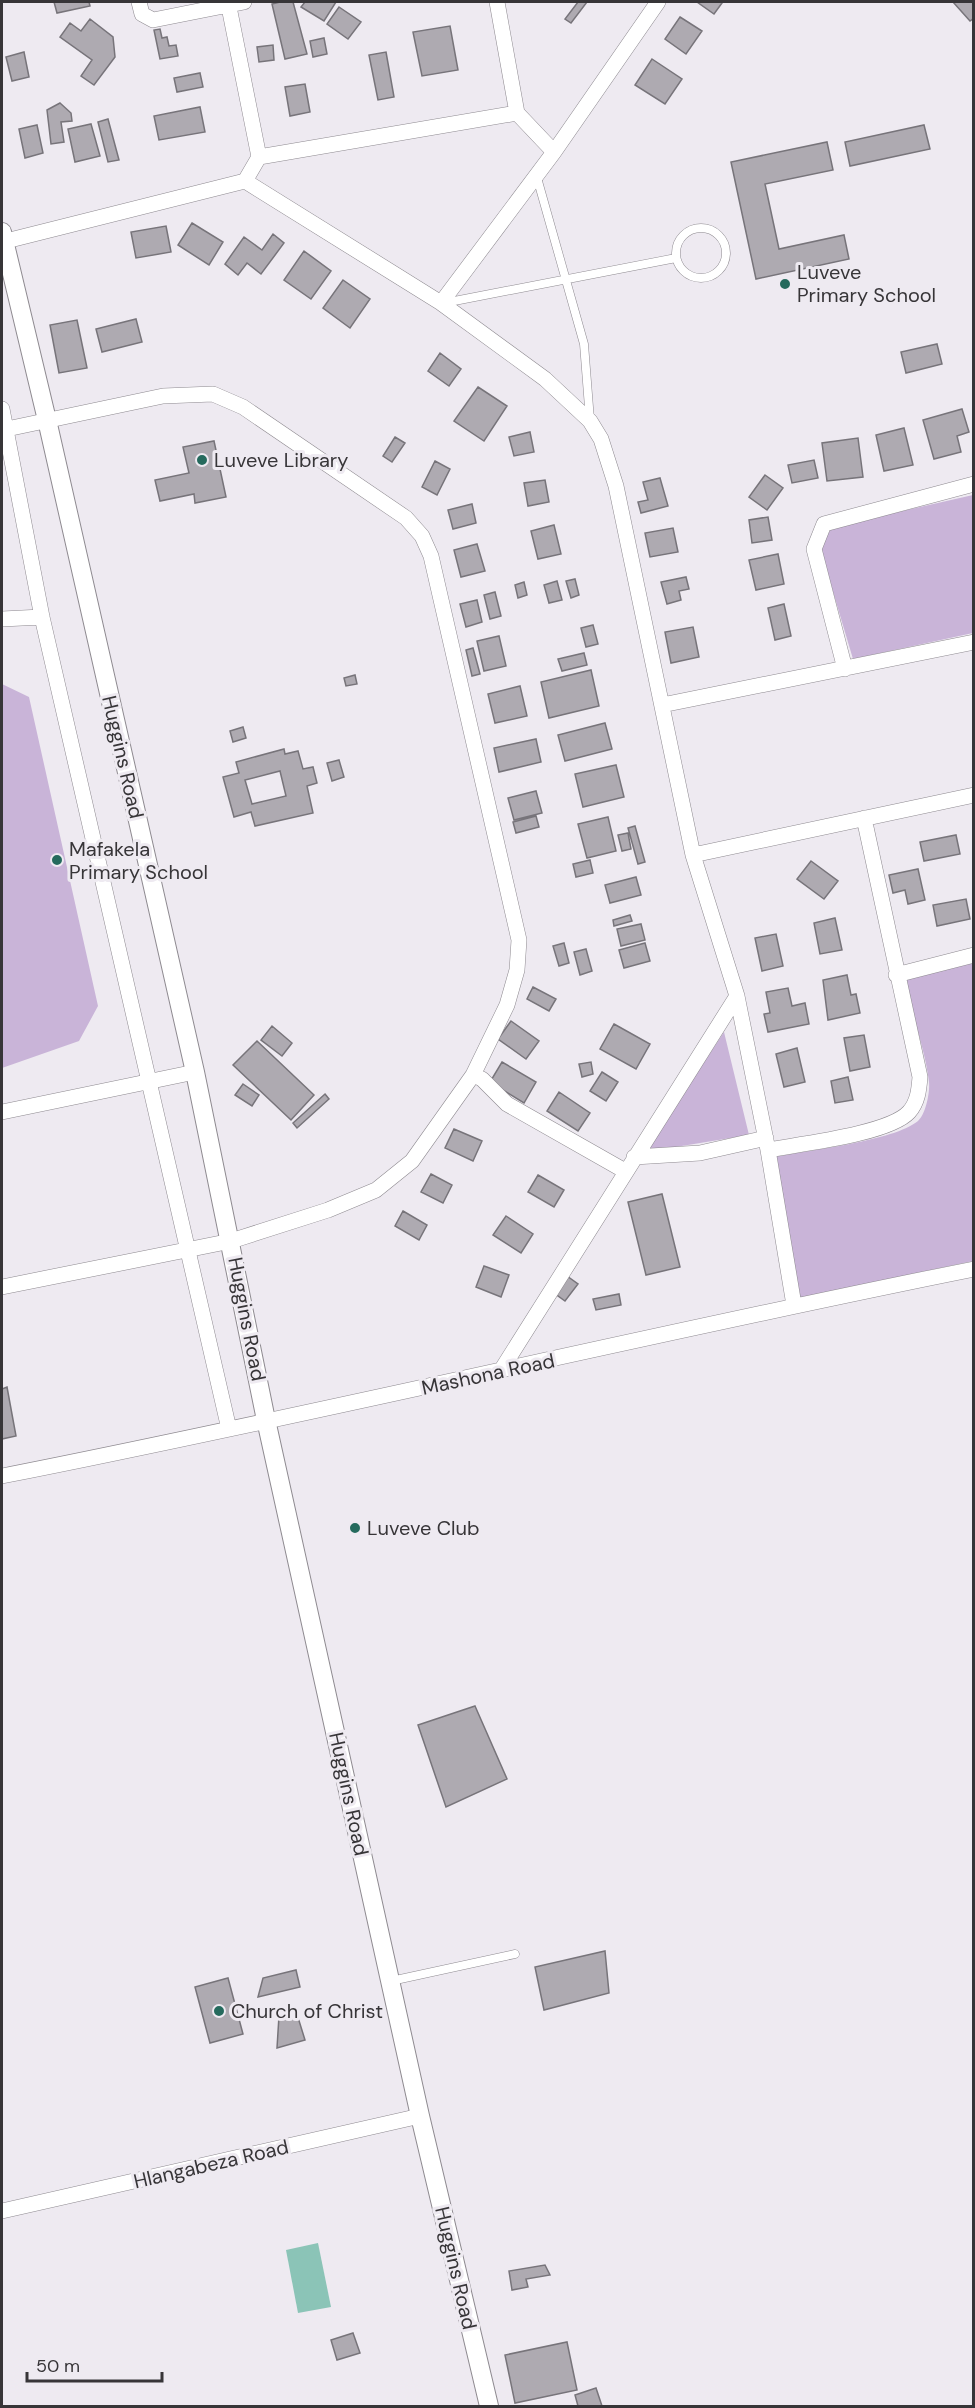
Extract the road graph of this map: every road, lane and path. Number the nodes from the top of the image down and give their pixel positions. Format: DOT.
graph roads {
  1 [pos="139,2"];
  2 [pos="496,2"];
  3 [pos="658,2"];
  4 [pos="234,3"];
  5 [pos="517,113"];
  6 [pos="554,152"];
  7 [pos="259,157"];
  8 [pos="536,174"];
  9 [pos="245,181"];
  10 [pos="2,239"];
  11 [pos="676,258"];
  12 [pos="565,278"];
  13 [pos="441,303"];
  14 [pos="2,409"];
  15 [pos="47,420"];
  16 [pos="591,421"];
  17 [pos="4,430"];
  18 [pos="974,484"];
  19 [pos="42,617"];
  20 [pos="2,620"];
  21 [pos="974,642"];
  22 [pos="845,669"];
  23 [pos="662,705"];
  24 [pos="974,795"];
  25 [pos="864,818"];
  26 [pos="693,855"];
  27 [pos="974,954"];
  28 [pos="896,975"];
  29 [pos="737,996"];
  30 [pos="195,1072"];
  31 [pos="473,1075"];
  32 [pos="147,1082"];
  33 [pos="2,1112"];
  34 [pos="767,1144"];
  35 [pos="634,1157"];
  36 [pos="625,1171"];
  37 [pos="231,1241"];
  38 [pos="189,1250"];
  39 [pos="974,1269"];
  40 [pos="2,1287"];
  41 [pos="794,1305"];
  42 [pos="500,1372"];
  43 [pos="266,1419"];
  44 [pos="229,1429"];
  45 [pos="2,1476"];
  46 [pos="515,1954"];
  47 [pos="390,1981"];
  48 [pos="420,2116"];
  49 [pos="2,2211"];
  50 [pos="489,2406"];
  1 -- 4 [label="street"];
  2 -- 5 [label="street"];
  3 -- 6 [label="street"];
  4 -- 7 [label="street"];
  5 -- 6 [label="street"];
  5 -- 7 [label="street"];
  6 -- 8 [label="street"];
  7 -- 9 [label="street"];
  8 -- 12 [label="lane"];
  8 -- 13 [label="street"];
  9 -- 10 [label="street"];
  9 -- 13 [label="street"];
  10 -- 15 [label="street, Huggins Road"];
  11 -- 11 [label="lane"];
  11 -- 12 [label="lane"];
  12 -- 13 [label="lane"];
  12 -- 16 [label="lane"];
  13 -- 16 [label="street"];
  14 -- 17 [label="street"];
  15 -- 17 [label="street"];
  15 -- 30 [label="street, Huggins Road"];
  15 -- 31 [label="street"];
  16 -- 23 [label="street"];
  17 -- 19 [label="street"];
  18 -- 22 [label="street"];
  19 -- 20 [label="street"];
  19 -- 32 [label="street"];
  21 -- 22 [label="street"];
  22 -- 23 [label="street"];
  23 -- 26 [label="street"];
  24 -- 25 [label="street"];
  25 -- 26 [label="street"];
  25 -- 28 [label="street"];
  26 -- 29 [label="street"];
  27 -- 28 [label="street"];
  28 -- 34 [label="street"];
  29 -- 34 [label="street"];
  29 -- 35 [label="street"];
  30 -- 32 [label="street"];
  30 -- 37 [label="street, Huggins Road"];
  31 -- 36 [label="street"];
  31 -- 37 [label="street"];
  32 -- 33 [label="street"];
  32 -- 38 [label="street"];
  34 -- 35 [label="street"];
  34 -- 41 [label="street"];
  35 -- 36 [label="street"];
  36 -- 42 [label="street"];
  37 -- 38 [label="street"];
  37 -- 43 [label="street, Huggins Road"];
  38 -- 40 [label="street"];
  38 -- 44 [label="street"];
  39 -- 41 [label="street, Mashona Road"];
  41 -- 42 [label="street, Mashona Road"];
  42 -- 43 [label="street, Mashona Road"];
  43 -- 44 [label="street, Mashona Road"];
  43 -- 47 [label="street, Huggins Road"];
  44 -- 45 [label="street, Mashona Road"];
  46 -- 47 [label="lane"];
  47 -- 48 [label="street, Huggins Road"];
  48 -- 49 [label="street, Hlangabeza Road"];
  48 -- 50 [label="street, Huggins Road"];
}
